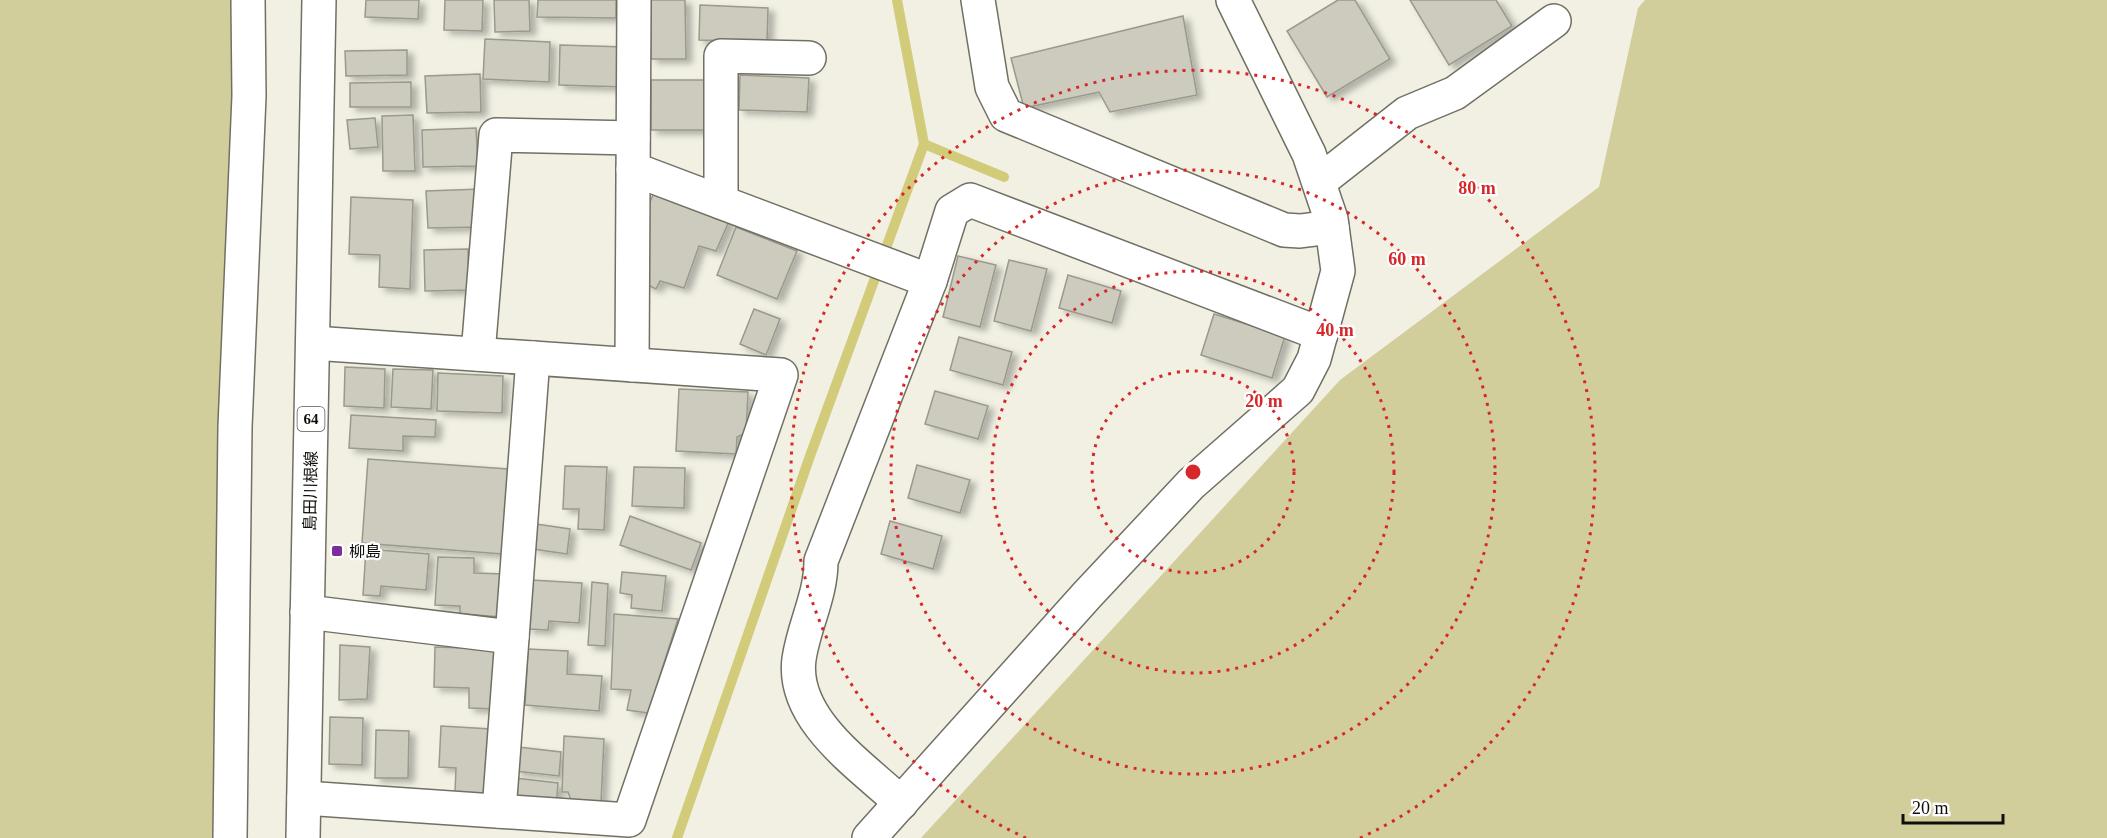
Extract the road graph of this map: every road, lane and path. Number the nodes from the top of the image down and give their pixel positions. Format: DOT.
graph roads {
  1 [pos="248,0"];
  2 [pos="320,0"];
  3 [pos="634,0"];
  4 [pos="978,0"];
  5 [pos="1233,0"];
  6 [pos="1554,21"];
  7 [pos="809,58"];
  8 [pos="633,154"];
  9 [pos="1319,182"];
  10 [pos="721,202"];
  11 [pos="1332,227"];
  12 [pos="930,281"];
  13 [pos="1321,333"];
  14 [pos="313,343"];
  15 [pos="478,354"];
  16 [pos="533,358"];
  17 [pos="632,365"];
  18 [pos="308,612"];
  19 [pos="512,637"];
  20 [pos="304,798"];
  21 [pos="901,803"];
  22 [pos="499,811"];
  23 [pos="230,838"];
  24 [pos="303,838"];
  25 [pos="869,838"];
  1 -- 23 [label="street"];
  2 -- 14 [label="street, 島田川根線 / 64"];
  3 -- 8 [label="street"];
  4 -- 11 [label="street"];
  5 -- 9 [label="street"];
  6 -- 9 [label="street"];
  7 -- 10 [label="street"];
  8 -- 10 [label="street"];
  8 -- 15 [label="street"];
  8 -- 17 [label="street"];
  9 -- 11 [label="street"];
  10 -- 12 [label="street"];
  11 -- 13 [label="street"];
  12 -- 13 [label="street"];
  12 -- 21 [label="street"];
  13 -- 21 [label="street"];
  14 -- 15 [label="street"];
  14 -- 18 [label="street, 島田川根線 / 64"];
  15 -- 16 [label="street"];
  16 -- 17 [label="street"];
  16 -- 19 [label="street"];
  17 -- 22 [label="street"];
  18 -- 19 [label="street"];
  18 -- 20 [label="street, 島田川根線 / 64"];
  19 -- 22 [label="street"];
  20 -- 22 [label="street"];
  20 -- 24 [label="street, 島田川根線 / 64"];
  21 -- 25 [label="street"];
}
